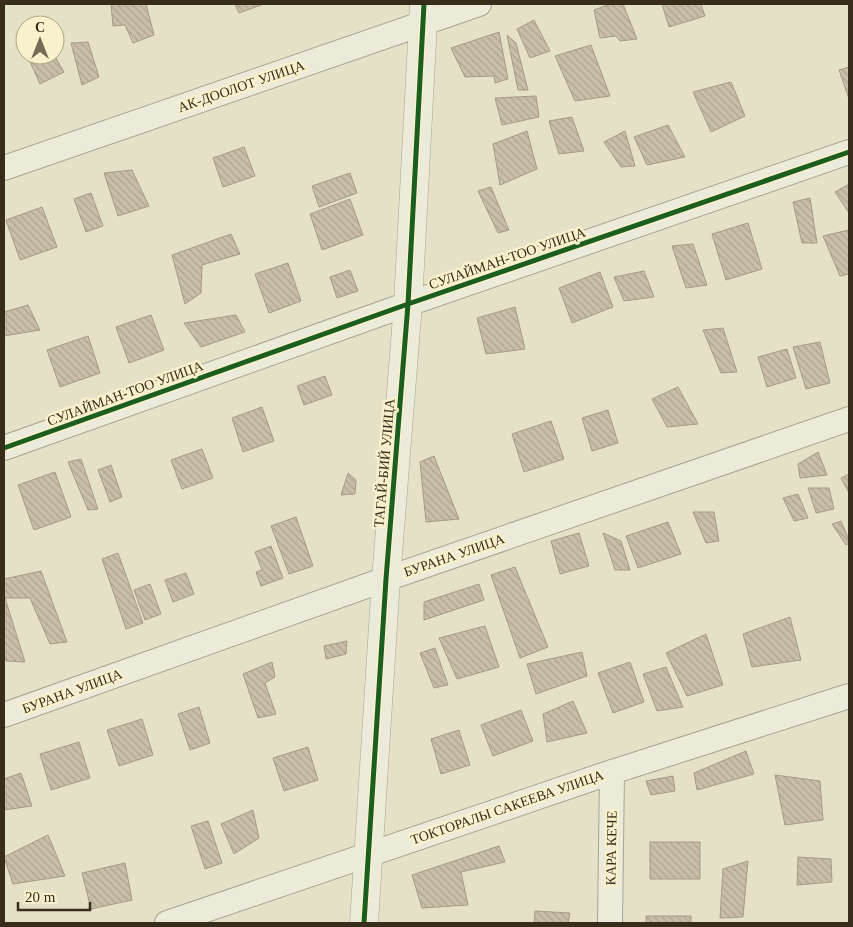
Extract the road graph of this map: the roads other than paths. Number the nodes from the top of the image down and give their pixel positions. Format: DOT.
graph roads {
  1 [pos="479,4"];
  2 [pos="423,14"];
  3 [pos="849,152"];
  4 [pos="4,168"];
  5 [pos="408,304"];
  6 [pos="849,420"];
  7 [pos="4,448"];
  8 [pos="386,579"];
  9 [pos="849,696"];
  10 [pos="4,715"];
  11 [pos="612,772"];
  12 [pos="368,854"];
  13 [pos="167,923"];
  14 [pos="364,923"];
  15 [pos="610,923"];
  1 -- 2 [label="street, АК-ДООЛОТ УЛИЦА"];
  2 -- 4 [label="street, АК-ДООЛОТ УЛИЦА"];
  2 -- 5 [label="street, ТАГАЙ-БИЙ УЛИЦА"];
  3 -- 5 [label="street, СУЛАЙМАН-ТОО УЛИЦА"];
  5 -- 7 [label="street, СУЛАЙМАН-ТОО УЛИЦА"];
  5 -- 8 [label="street, ТАГАЙ-БИЙ УЛИЦА"];
  6 -- 8 [label="street, БУРАНА УЛИЦА"];
  8 -- 10 [label="street, БУРАНА УЛИЦА"];
  8 -- 12 [label="street, ТАГАЙ-БИЙ УЛИЦА"];
  9 -- 11 [label="street, ТОКТОРАЛЫ САКЕЕВА УЛИЦА"];
  11 -- 12 [label="street, ТОКТОРАЛЫ САКЕЕВА УЛИЦА"];
  11 -- 15 [label="street, КАРА КЕЧЕ"];
  12 -- 13 [label="street, ТОКТОРАЛЫ САКЕЕВА УЛИЦА"];
  12 -- 14 [label="street, ТАГАЙ-БИЙ УЛИЦА"];
}
